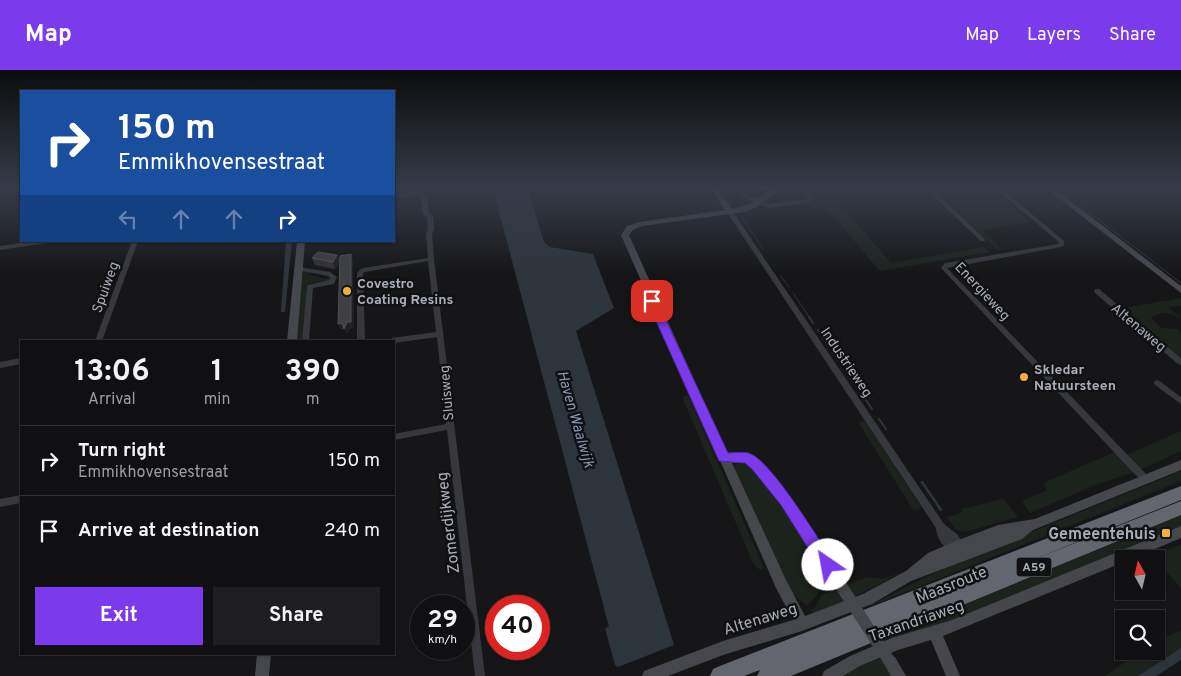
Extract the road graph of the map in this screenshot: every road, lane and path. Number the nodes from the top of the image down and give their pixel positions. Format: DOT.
graph roads {
  1 [pos="430,217"];
  2 [pos="690,217"];
  3 [pos="734,217"];
  4 [pos="959,217"];
  5 [pos="1033,217"];
  6 [pos="1087,217"];
  7 [pos="983,240"];
  8 [pos="41,242"];
  9 [pos="135,242"];
  10 [pos="301,242"];
  11 [pos="0,248"];
  12 [pos="432,259"];
  13 [pos="298,269"];
  14 [pos="1181,290"];
  15 [pos="1097,291"];
  16 [pos="440,334"];
  17 [pos="98,340"];
  18 [pos="292,340"];
  19 [pos="306,340"];
  20 [pos="361,340"];
  21 [pos="395,341"];
  22 [pos="20,362"];
  23 [pos="1181,362"];
  24 [pos="0,365"];
  25 [pos="1158,383"];
  26 [pos="1181,401"];
  27 [pos="450,426"];
  28 [pos="395,436"];
  29 [pos="724,458"];
  30 [pos="1181,464"];
  31 [pos="1146,480"];
  32 [pos="1181,493"];
  33 [pos="20,499"];
  34 [pos="0,503"];
  35 [pos="1181,508"];
  36 [pos="1181,532"];
  37 [pos="958,550"];
  38 [pos="802,624"];
  39 [pos="934,632"];
  40 [pos="264,655"];
  41 [pos="262,676"];
  42 [pos="480,676"];
  43 [pos="649,676"];
  44 [pos="720,676"];
  45 [pos="767,676"];
  46 [pos="831,676"];
  47 [pos="899,676"];
  48 [pos="953,676"];
  1 -- 12 [label="street, Sluisweg"];
  2 -- 29 [label="street"];
  3 -- 37 [label="street, Industrieweg"];
  4 -- 7 [label="street"];
  5 -- 31 [label="street, Energieweg"];
  6 -- 14 [label="street"];
  8 -- 11 [label="street"];
  9 -- 17 [label="street, Spuiweg"];
  10 -- 13 [label="street"];
  12 -- 16 [label="street, Sluisweg"];
  12 -- 20 [label="street"];
  13 -- 18 [label="street"];
  13 -- 19 [label="street"];
  15 -- 23 [label="street, Altenaweg"];
  16 -- 21 [label="street"];
  16 -- 27 [label="street, Sluisweg"];
  22 -- 24 [label="street"];
  25 -- 26 [label="street"];
  27 -- 28 [label="street, Sluisweg"];
  27 -- 42 [label="street, Zomerdijkweg"];
  29 -- 38 [label="street"];
  29 -- 47 [label="street, bridge"];
  30 -- 31 [label="street, Altenaweg"];
  31 -- 37 [label="street, Altenaweg"];
  32 -- 44 [label="highway, Maasroute / A59"];
  33 -- 34 [label="street"];
  35 -- 45 [label="highway, Maasroute / A59"];
  36 -- 39 [label="street, Taxandriaweg"];
  37 -- 38 [label="street, Altenaweg"];
  38 -- 43 [label="street, Altenaweg"];
  39 -- 46 [label="street, Taxandriaweg"];
  39 -- 48 [label="street"];
  40 -- 41 [label="street"];
}
